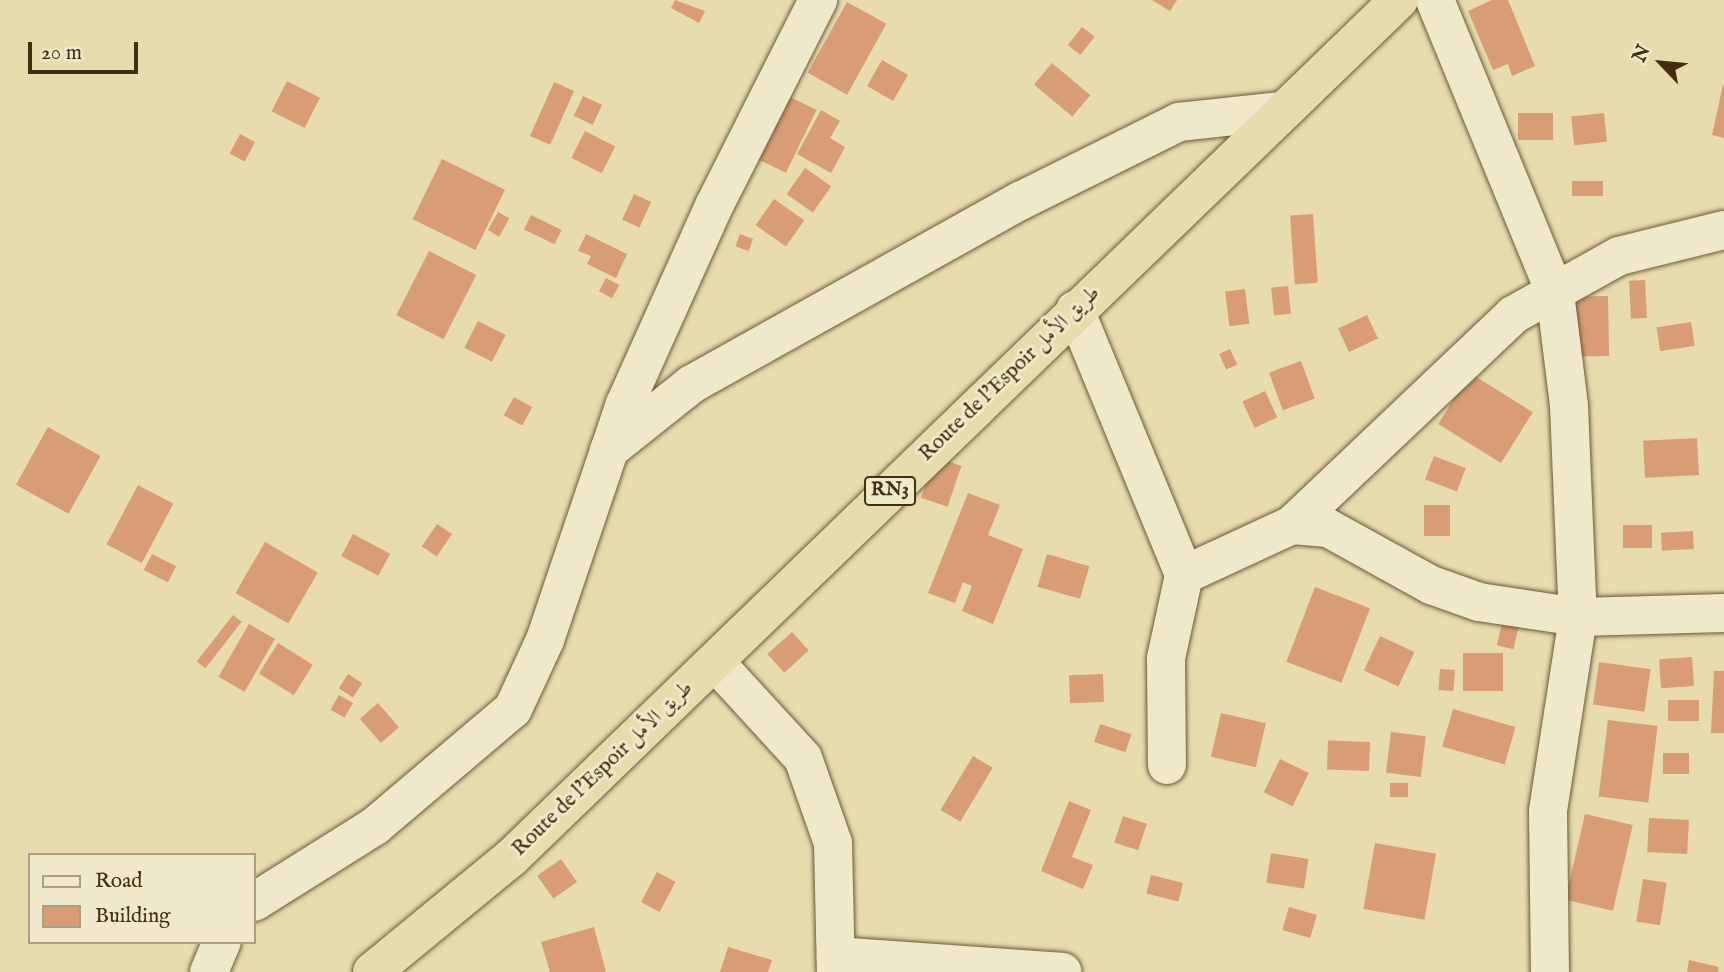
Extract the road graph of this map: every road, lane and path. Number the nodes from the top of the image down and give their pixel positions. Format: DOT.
graph roads {
  1 [pos="818,0"];
  2 [pos="1398,0"];
  3 [pos="1435,0"];
  4 [pos="1281,111"];
  5 [pos="1724,230"];
  6 [pos="1555,293"];
  7 [pos="1075,310"];
  8 [pos="609,450"];
  9 [pos="1293,525"];
  10 [pos="1184,575"];
  11 [pos="1724,613"];
  12 [pos="1578,617"];
  13 [pos="715,662"];
  14 [pos="1167,765"];
  15 [pos="256,901"];
  16 [pos="221,944"];
  17 [pos="836,964"];
  18 [pos="209,972"];
  19 [pos="372,972"];
  20 [pos="1062,972"];
  21 [pos="1549,972"];
  1 -- 8 [label="street"];
  2 -- 4 [label="highway, Route de l’Espoir طريق الأمل / RN3"];
  3 -- 6 [label="street"];
  4 -- 7 [label="highway, Route de l’Espoir طريق الأمل / RN3"];
  4 -- 8 [label="street"];
  5 -- 6 [label="street"];
  6 -- 9 [label="street"];
  6 -- 12 [label="street"];
  7 -- 10 [label="street"];
  7 -- 13 [label="highway, Route de l’Espoir طريق الأمل / RN3"];
  8 -- 15 [label="street"];
  9 -- 10 [label="street"];
  9 -- 12 [label="street"];
  10 -- 14 [label="street"];
  11 -- 12 [label="street"];
  12 -- 21 [label="street"];
  13 -- 17 [label="street"];
  13 -- 19 [label="highway, Route de l’Espoir طريق الأمل / RN3"];
  16 -- 18 [label="street"];
  17 -- 20 [label="street"];
}
